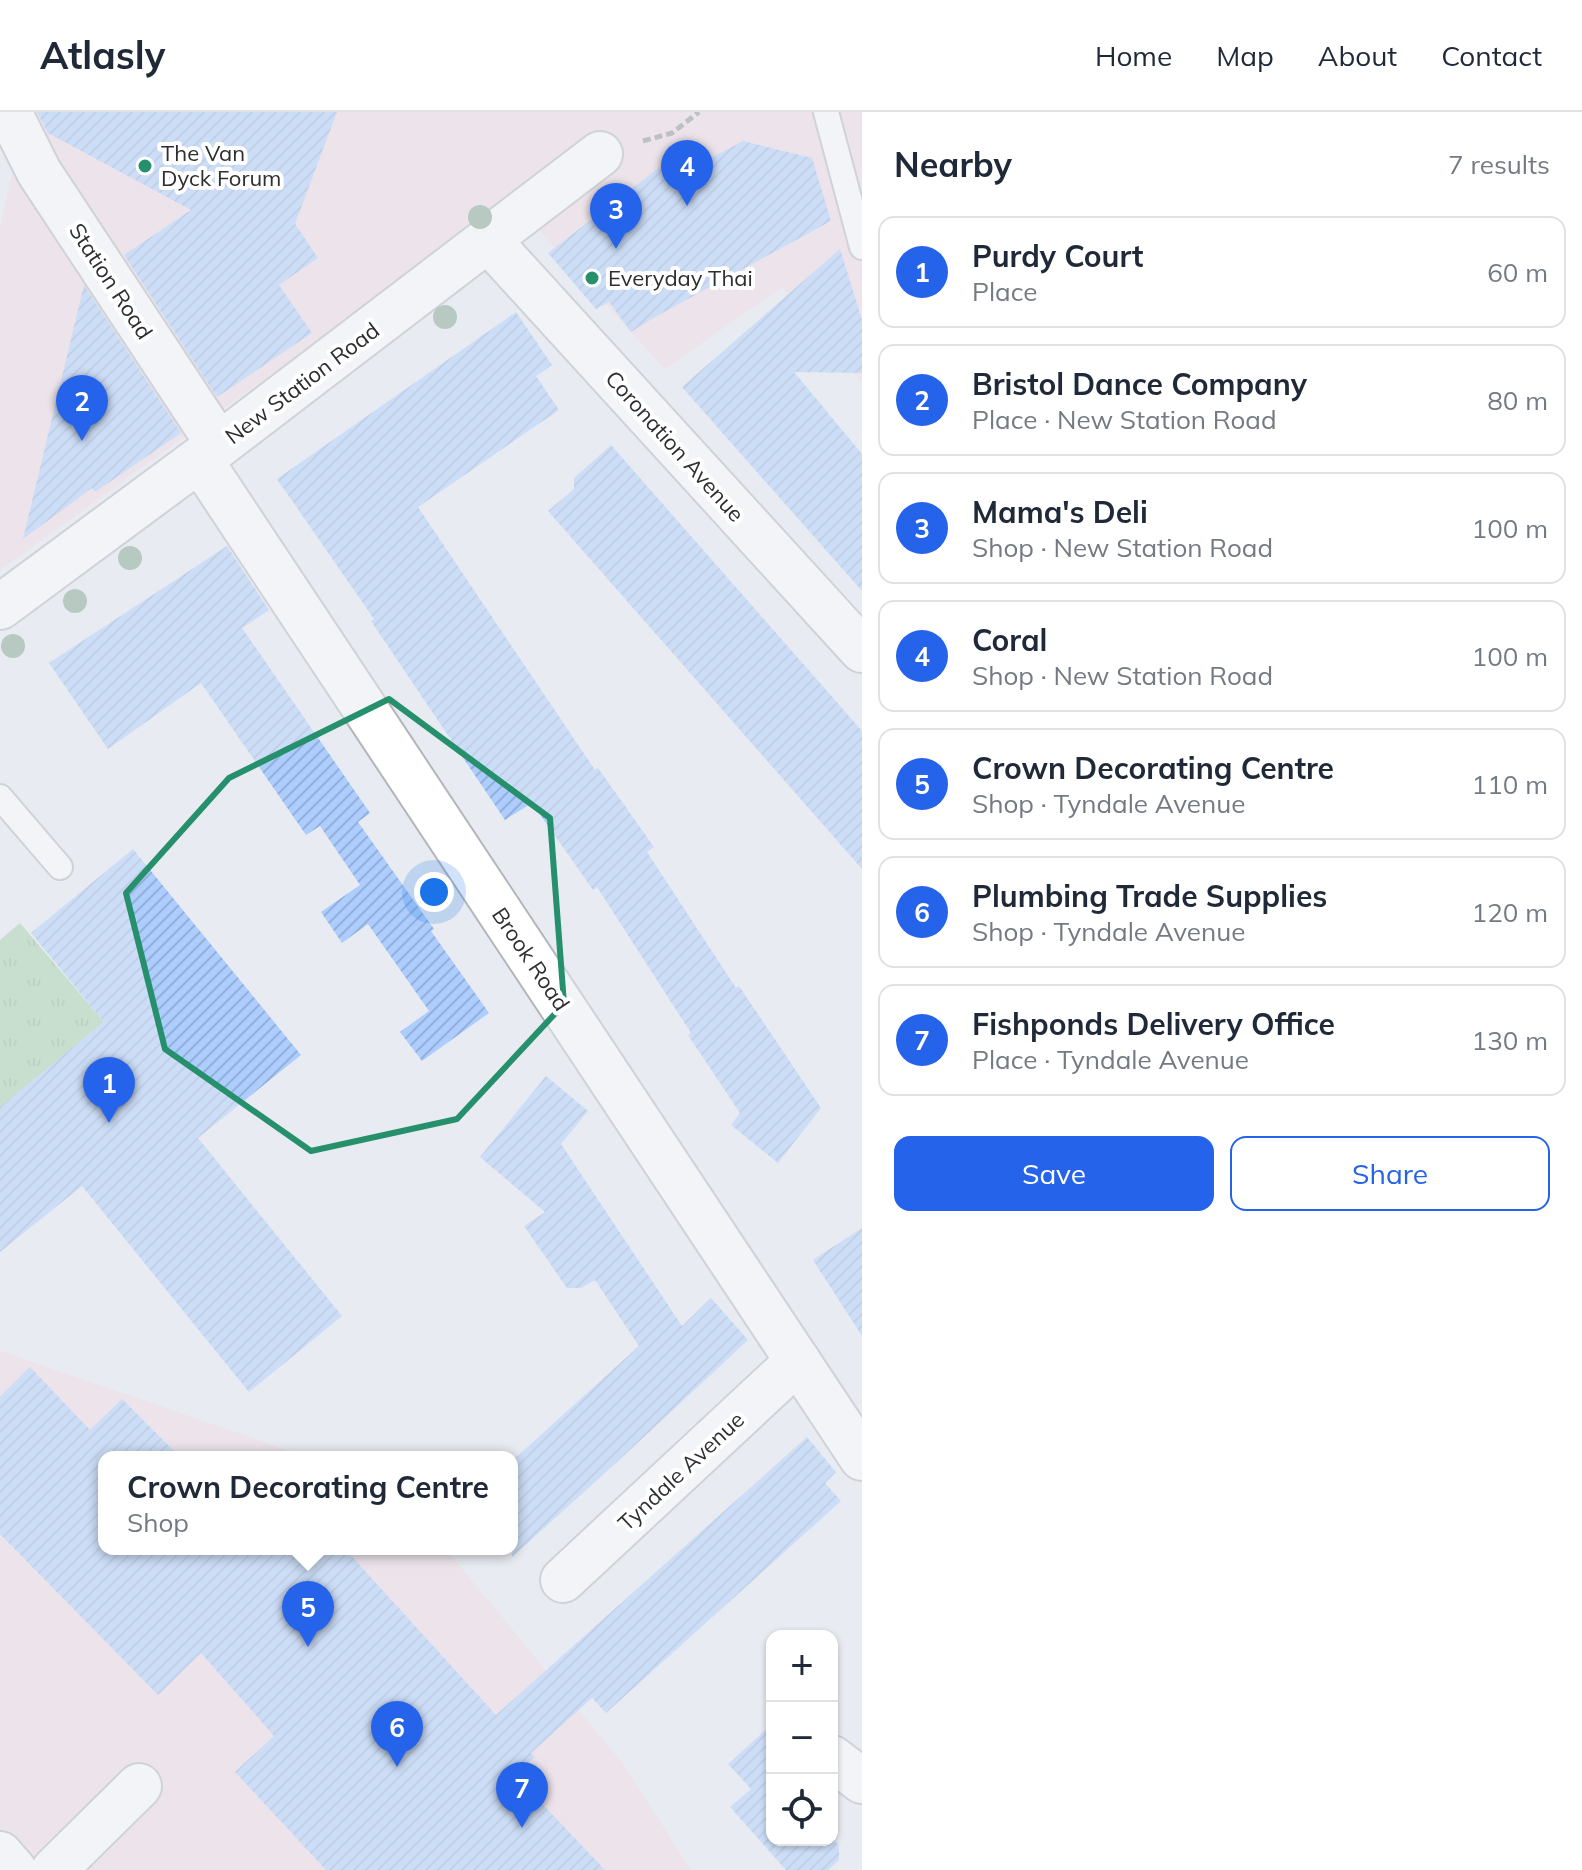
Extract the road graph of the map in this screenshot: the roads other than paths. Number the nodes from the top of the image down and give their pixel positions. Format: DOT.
graph roads {
  1 [pos="7,112"];
  2 [pos="826,112"];
  3 [pos="0,129"];
  4 [pos="600,154"];
  5 [pos="489,241"];
  6 [pos="862,247"];
  7 [pos="210,452"];
  8 [pos="0,607"];
  9 [pos="862,650"];
  10 [pos="0,797"];
  11 [pos="60,867"];
  12 [pos="798,1361"];
  13 [pos="862,1458"];
  14 [pos="563,1580"];
  15 [pos="838,1763"];
  16 [pos="862,1781"];
  17 [pos="139,1786"];
  18 [pos="0,1854"];
  19 [pos="14,1870"];
  20 [pos="54,1870"];
  1 -- 3 [label="street, Station Road"];
  1 -- 7 [label="street, Station Road"];
  2 -- 6 [label="lane"];
  4 -- 5 [label="street, New Station Road"];
  5 -- 7 [label="street, New Station Road"];
  5 -- 9 [label="street, Coronation Avenue"];
  7 -- 8 [label="street, New Station Road"];
  7 -- 12 [label="street, Brook Road"];
  10 -- 11 [label="lane"];
  12 -- 13 [label="street, Brook Road"];
  12 -- 14 [label="street, Tyndale Avenue"];
  15 -- 16 [label="street"];
  17 -- 20 [label="street"];
  18 -- 19 [label="street"];
}
